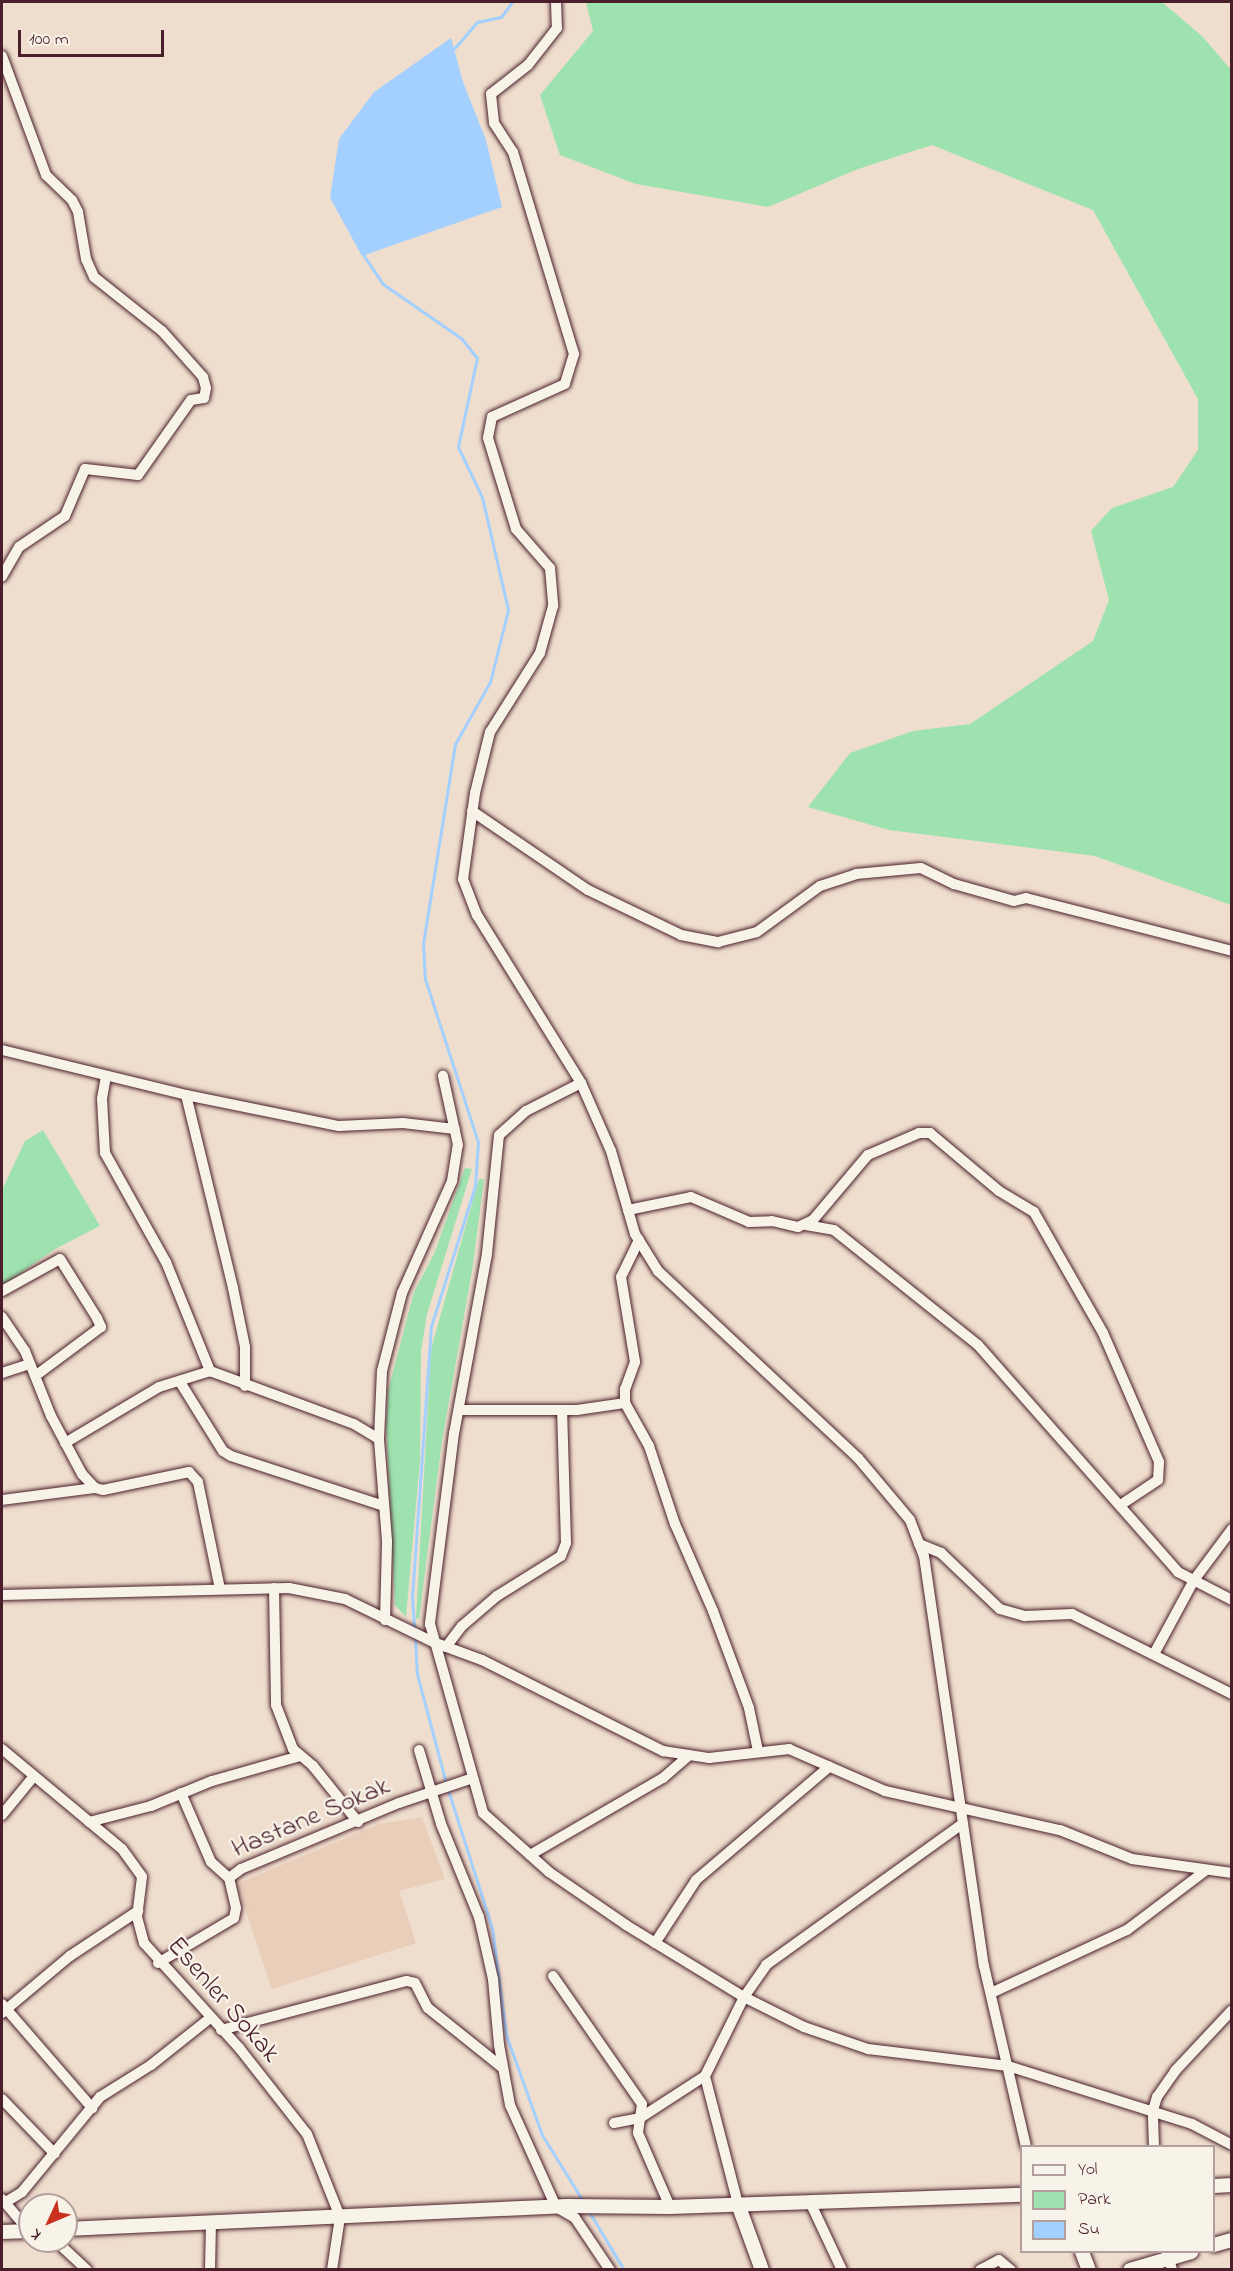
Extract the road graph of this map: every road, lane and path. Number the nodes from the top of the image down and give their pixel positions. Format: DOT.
graph roads {
  1 [pos="556,2"];
  2 [pos="2,56"];
  3 [pos="2,576"];
  4 [pos="472,811"];
  5 [pos="1232,951"];
  6 [pos="2,1050"];
  7 [pos="106,1076"];
  8 [pos="443,1076"];
  9 [pos="581,1083"];
  10 [pos="186,1095"];
  11 [pos="455,1129"];
  12 [pos="628,1210"];
  13 [pos="806,1225"];
  14 [pos="639,1240"];
  15 [pos="2,1291"];
  16 [pos="2,1317"];
  17 [pos="30,1364"];
  18 [pos="210,1371"];
  19 [pos="2,1373"];
  20 [pos="35,1376"];
  21 [pos="180,1382"];
  22 [pos="245,1386"];
  23 [pos="625,1403"];
  24 [pos="459,1410"];
  25 [pos="562,1410"];
  26 [pos="379,1439"];
  27 [pos="65,1443"];
  28 [pos="95,1488"];
  29 [pos="2,1500"];
  30 [pos="1122,1504"];
  31 [pos="384,1506"];
  32 [pos="1232,1529"];
  33 [pos="919,1544"];
  34 [pos="1194,1580"];
  35 [pos="274,1588"];
  36 [pos="220,1589"];
  37 [pos="2,1595"];
  38 [pos="1232,1600"];
  39 [pos="385,1620"];
  40 [pos="433,1642"];
  41 [pos="446,1647"];
  42 [pos="1154,1654"];
  43 [pos="1232,1694"];
  44 [pos="2,1749"];
  45 [pos="419,1750"];
  46 [pos="758,1751"];
  47 [pos="689,1755"];
  48 [pos="300,1756"];
  49 [pos="829,1767"];
  50 [pos="34,1776"];
  51 [pos="473,1778"];
  52 [pos="181,1793"];
  53 [pos="431,1795"];
  54 [pos="959,1810"];
  55 [pos="2,1815"];
  56 [pos="89,1822"];
  57 [pos="358,1822"];
  58 [pos="961,1825"];
  59 [pos="530,1855"];
  60 [pos="1205,1871"];
  61 [pos="1232,1873"];
  62 [pos="229,1878"];
  63 [pos="138,1911"];
  64 [pos="655,1943"];
  65 [pos="158,1963"];
  66 [pos="553,1976"];
  67 [pos="991,1993"];
  68 [pos="744,1997"];
  69 [pos="3,2009"];
  70 [pos="1232,2010"];
  71 [pos="210,2018"];
  72 [pos="221,2030"];
  73 [pos="1008,2066"];
  74 [pos="503,2068"];
  75 [pos="705,2076"];
  76 [pos="2,2099"];
  77 [pos="92,2108"];
  78 [pos="1153,2110"];
  79 [pos="640,2118"];
  80 [pos="614,2123"];
  81 [pos="1026,2145"];
  82 [pos="1154,2145"];
  83 [pos="1232,2145"];
  84 [pos="55,2154"];
  85 [pos="1232,2185"];
  86 [pos="1215,2186"];
  87 [pos="1020,2195"];
  88 [pos="4,2200"];
  89 [pos="810,2202"];
  90 [pos="738,2204"];
  91 [pos="561,2206"];
  92 [pos="670,2207"];
  93 [pos="18,2217"];
  94 [pos="340,2217"];
  95 [pos="212,2223"];
  96 [pos="78,2229"];
  97 [pos="18,2231"];
  98 [pos="2,2232"];
  99 [pos="1231,2243"];
  100 [pos="1215,2245"];
  101 [pos="69,2253"];
  102 [pos="1082,2253"];
  103 [pos="1188,2253"];
  104 [pos="1169,2260"];
  105 [pos="87,2270"];
  106 [pos="210,2270"];
  107 [pos="332,2270"];
  108 [pos="610,2270"];
  109 [pos="762,2270"];
  110 [pos="842,2270"];
  111 [pos="980,2270"];
  112 [pos="1011,2270"];
  113 [pos="1089,2270"];
  114 [pos="1130,2270"];
  1 -- 4 [label="street"];
  2 -- 3 [label="street"];
  4 -- 5 [label="street"];
  4 -- 9 [label="street"];
  6 -- 7 [label="street"];
  7 -- 10 [label="street"];
  7 -- 18 [label="street"];
  8 -- 11 [label="street"];
  9 -- 12 [label="street"];
  9 -- 24 [label="street"];
  10 -- 11 [label="street"];
  10 -- 22 [label="street"];
  11 -- 26 [label="street"];
  12 -- 13 [label="street"];
  12 -- 14 [label="street"];
  13 -- 30 [label="street"];
  13 -- 30 [label="street"];
  14 -- 23 [label="street"];
  14 -- 33 [label="street"];
  15 -- 20 [label="street"];
  16 -- 17 [label="street"];
  17 -- 19 [label="street"];
  17 -- 20 [label="street"];
  18 -- 21 [label="street"];
  18 -- 22 [label="street"];
  20 -- 27 [label="street"];
  21 -- 27 [label="street"];
  21 -- 31 [label="street"];
  22 -- 26 [label="street"];
  23 -- 25 [label="street"];
  23 -- 46 [label="street"];
  24 -- 25 [label="street"];
  24 -- 40 [label="street"];
  25 -- 41 [label="street"];
  26 -- 31 [label="street"];
  27 -- 28 [label="street"];
  28 -- 29 [label="street"];
  28 -- 36 [label="street"];
  30 -- 34 [label="street"];
  31 -- 39 [label="street"];
  32 -- 34 [label="street"];
  33 -- 42 [label="street"];
  33 -- 54 [label="street"];
  34 -- 38 [label="street"];
  34 -- 42 [label="street"];
  35 -- 36 [label="street"];
  35 -- 39 [label="street"];
  35 -- 48 [label="street"];
  36 -- 37 [label="street"];
  39 -- 40 [label="street"];
  40 -- 41 [label="street"];
  40 -- 51 [label="street"];
  41 -- 47 [label="street"];
  42 -- 43 [label="street"];
  44 -- 50 [label="street, Esenler Sokak"];
  45 -- 53 [label="street"];
  46 -- 47 [label="street"];
  46 -- 49 [label="street"];
  47 -- 59 [label="street"];
  48 -- 52 [label="street"];
  48 -- 57 [label="street"];
  49 -- 54 [label="street"];
  49 -- 64 [label="street"];
  50 -- 55 [label="street"];
  50 -- 56 [label="street, Esenler Sokak"];
  51 -- 53 [label="street, Hastane Sokak"];
  51 -- 59 [label="street"];
  52 -- 56 [label="street"];
  52 -- 62 [label="street"];
  53 -- 57 [label="street, Hastane Sokak"];
  53 -- 74 [label="street"];
  54 -- 58 [label="street"];
  54 -- 60 [label="street"];
  56 -- 63 [label="street, Esenler Sokak"];
  57 -- 62 [label="street, Hastane Sokak"];
  58 -- 67 [label="street"];
  58 -- 68 [label="street"];
  59 -- 64 [label="street"];
  60 -- 61 [label="street"];
  60 -- 67 [label="street"];
  62 -- 65 [label="street, Hastane Sokak"];
  63 -- 65 [label="street, Esenler Sokak"];
  63 -- 69 [label="street"];
  64 -- 68 [label="street"];
  65 -- 71 [label="street, Esenler Sokak"];
  66 -- 79 [label="street"];
  67 -- 73 [label="street"];
  68 -- 73 [label="street"];
  68 -- 75 [label="street"];
  69 -- 77 [label="street"];
  70 -- 78 [label="street"];
  71 -- 72 [label="street, Esenler Sokak"];
  71 -- 77 [label="street"];
  72 -- 74 [label="street"];
  72 -- 94 [label="street, Esenler Sokak"];
  73 -- 78 [label="street"];
  73 -- 81 [label="street"];
  74 -- 91 [label="street"];
  75 -- 79 [label="street"];
  75 -- 90 [label="street"];
  76 -- 84 [label="street"];
  77 -- 84 [label="street"];
  78 -- 82 [label="street"];
  78 -- 83 [label="street"];
  79 -- 80 [label="street"];
  79 -- 92 [label="street"];
  84 -- 88 [label="street"];
  85 -- 86 [label="main road"];
  87 -- 89 [label="main road"];
  88 -- 93 [label="street"];
  89 -- 90 [label="main road"];
  89 -- 110 [label="street"];
  90 -- 92 [label="main road"];
  90 -- 109 [label="main road"];
  91 -- 92 [label="main road"];
  91 -- 94 [label="main road"];
  91 -- 108 [label="street"];
  94 -- 95 [label="main road"];
  94 -- 107 [label="street"];
  95 -- 96 [label="main road"];
  95 -- 106 [label="street"];
  97 -- 98 [label="main road"];
  99 -- 100 [label="main road"];
  101 -- 105 [label="street"];
  102 -- 113 [label="main road"];
  103 -- 104 [label="main road"];
  104 -- 114 [label="main road"];
  111 -- 112 [label="street"];
}
